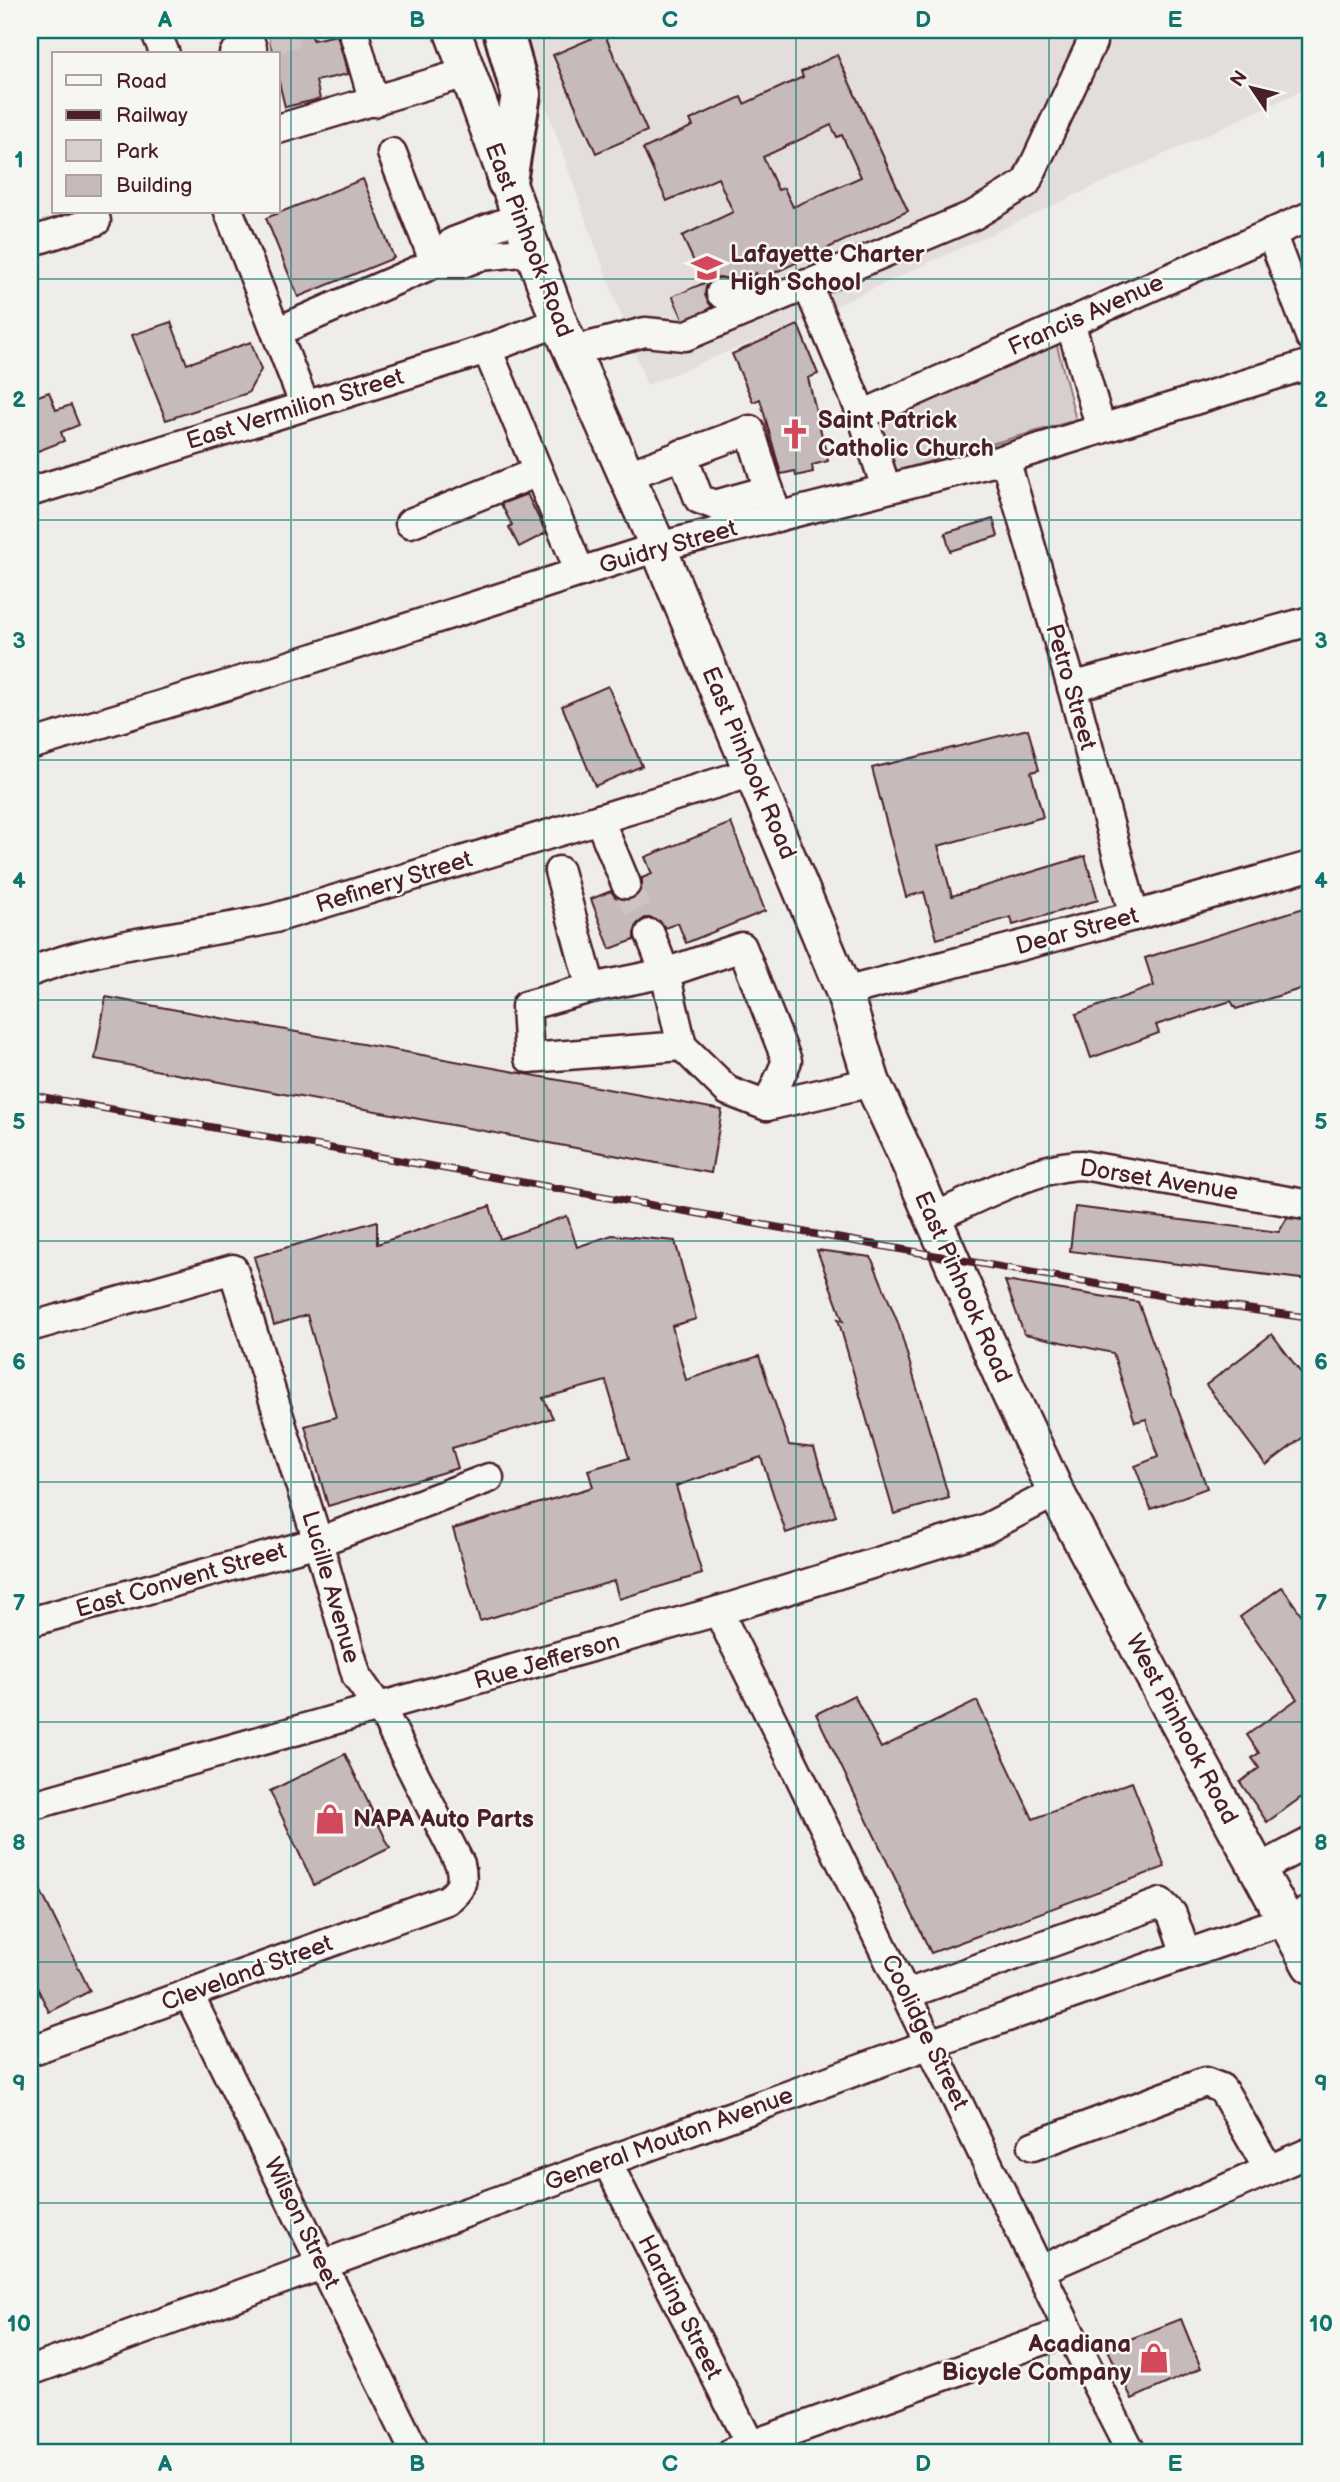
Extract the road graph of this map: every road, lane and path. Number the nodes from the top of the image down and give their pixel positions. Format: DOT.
graph roads {
  1 [pos="155,30"];
  2 [pos="353,30"];
  3 [pos="452,30"];
  4 [pos="503,30"];
  5 [pos="1092,42"];
  6 [pos="164,52"];
  7 [pos="466,73"];
  8 [pos="374,102"];
  9 [pos="280,125"];
  10 [pos="392,153"];
  11 [pos="507,181"];
  12 [pos="230,214"];
  13 [pos="1310,216"];
  14 [pos="520,217"];
  15 [pos="96,221"];
  16 [pos="1271,233"];
  17 [pos="30,242"];
  18 [pos="532,251"];
  19 [pos="435,263"];
  20 [pos="807,284"];
  21 [pos="721,293"];
  22 [pos="757,306"];
  23 [pos="1070,322"];
  24 [pos="276,332"];
  25 [pos="566,337"];
  26 [pos="1310,337"];
  27 [pos="487,349"];
  28 [pos="1310,364"];
  29 [pos="305,406"];
  30 [pos="862,415"];
  31 [pos="1101,429"];
  32 [pos="682,454"];
  33 [pos="1005,459"];
  34 [pos="538,472"];
  35 [pos="628,475"];
  36 [pos="886,488"];
  37 [pos="30,492"];
  38 [pos="773,503"];
  39 [pos="410,523"];
  40 [pos="658,547"];
  41 [pos="580,572"];
  42 [pos="1310,621"];
  43 [pos="1072,687"];
  44 [pos="30,746"];
  45 [pos="753,772"];
  46 [pos="599,819"];
  47 [pos="1310,866"];
  48 [pos="559,871"];
  49 [pos="626,884"];
  50 [pos="1134,916"];
  51 [pos="650,934"];
  52 [pos="30,972"];
  53 [pos="666,973"];
  54 [pos="591,988"];
  55 [pos="844,992"];
  56 [pos="682,1046"];
  57 [pos="872,1082"];
  58 [pos="766,1106"];
  59 [pos="1310,1205"];
  60 [pos="933,1217"];
  61 [pos="30,1327"];
  62 [pos="489,1478"];
  63 [pos="1056,1492"];
  64 [pos="318,1542"];
  65 [pos="718,1611"];
  66 [pos="30,1622"];
  67 [pos="380,1709"];
  68 [pos="30,1806"];
  69 [pos="1310,1842"];
  70 [pos="1259,1869"];
  71 [pos="460,1889"];
  72 [pos="1298,1915"];
  73 [pos="1186,1954"];
  74 [pos="1310,1965"];
  75 [pos="907,1994"];
  76 [pos="189,1995"];
  77 [pos="930,2044"];
  78 [pos="30,2051"];
  79 [pos="1033,2146"];
  80 [pos="1310,2152"];
  81 [pos="607,2162"];
  82 [pos="1269,2170"];
  83 [pos="322,2264"];
  84 [pos="1040,2270"];
  85 [pos="1069,2331"];
  86 [pos="30,2371"];
  87 [pos="745,2450"];
  88 [pos="415,2452"];
  89 [pos="1131,2452"];
  1 -- 6 [label="street"];
  2 -- 8 [label="street"];
  3 -- 7 [label="main road, East Pinhook Road"];
  4 -- 11 [label="highway"];
  5 -- 20 [label="street, East Vermilion Street"];
  7 -- 8 [label="street"];
  7 -- 11 [label="main road, East Pinhook Road"];
  8 -- 9 [label="street"];
  10 -- 19 [label="street"];
  11 -- 14 [label="main road, East Pinhook Road"];
  12 -- 24 [label="street"];
  13 -- 16 [label="street, Francis Avenue"];
  14 -- 18 [label="main road, East Pinhook Road"];
  14 -- 19 [label="street"];
  15 -- 17 [label="street"];
  16 -- 23 [label="street, Francis Avenue"];
  16 -- 26 [label="street"];
  18 -- 19 [label="street"];
  18 -- 25 [label="main road, East Pinhook Road"];
  19 -- 24 [label="street"];
  20 -- 22 [label="street, East Vermilion Street"];
  20 -- 30 [label="street"];
  21 -- 22 [label="street"];
  22 -- 25 [label="street, East Vermilion Street"];
  23 -- 30 [label="street, Francis Avenue"];
  23 -- 31 [label="street"];
  24 -- 29 [label="street"];
  25 -- 27 [label="street, East Vermilion Street"];
  25 -- 35 [label="main road, East Pinhook Road"];
  27 -- 29 [label="street, East Vermilion Street"];
  27 -- 34 [label="street"];
  28 -- 31 [label="street, Guidry Street"];
  29 -- 37 [label="street, East Vermilion Street"];
  30 -- 36 [label="street"];
  31 -- 33 [label="street, Guidry Street"];
  32 -- 35 [label="street"];
  32 -- 38 [label="street"];
  32 -- 38 [label="street"];
  33 -- 36 [label="street, Guidry Street"];
  33 -- 43 [label="street, Petro Street"];
  34 -- 39 [label="street"];
  34 -- 41 [label="street"];
  35 -- 40 [label="main road, East Pinhook Road"];
  36 -- 38 [label="street, Guidry Street"];
  38 -- 40 [label="street, Guidry Street"];
  40 -- 41 [label="street, Guidry Street"];
  40 -- 45 [label="main road, East Pinhook Road"];
  41 -- 44 [label="street, Guidry Street"];
  42 -- 43 [label="street"];
  43 -- 50 [label="street, Petro Street"];
  45 -- 46 [label="street, Refinery Street"];
  45 -- 55 [label="main road, East Pinhook Road"];
  46 -- 49 [label="street"];
  46 -- 52 [label="street, Refinery Street"];
  47 -- 50 [label="street, Dear Street"];
  48 -- 54 [label="street"];
  50 -- 55 [label="street, Dear Street"];
  51 -- 53 [label="street"];
  53 -- 54 [label="street"];
  53 -- 56 [label="street"];
  53 -- 58 [label="street"];
  54 -- 56 [label="street"];
  55 -- 57 [label="main road, East Pinhook Road"];
  56 -- 58 [label="street"];
  57 -- 58 [label="street"];
  57 -- 60 [label="main road, East Pinhook Road"];
  59 -- 60 [label="street, Dorset Avenue"];
  60 -- 63 [label="main road, East Pinhook Road"];
  61 -- 64 [label="street, Lucille Avenue"];
  62 -- 64 [label="street, East Convent Street"];
  63 -- 65 [label="street, Rue Jefferson"];
  63 -- 70 [label="main road, West Pinhook Road"];
  64 -- 66 [label="street, East Convent Street"];
  64 -- 67 [label="street, Lucille Avenue"];
  65 -- 67 [label="street, Rue Jefferson"];
  65 -- 75 [label="street, Coolidge Street"];
  67 -- 68 [label="street, Rue Jefferson"];
  67 -- 71 [label="street, Lucille Avenue"];
  69 -- 70 [label="street"];
  70 -- 72 [label="main road, West Pinhook Road"];
  71 -- 76 [label="street, Cleveland Street"];
  72 -- 73 [label="street, General Mouton Avenue"];
  72 -- 74 [label="main road, West Pinhook Road"];
  73 -- 75 [label="street"];
  73 -- 77 [label="street, General Mouton Avenue"];
  75 -- 77 [label="street, Coolidge Street"];
  76 -- 78 [label="street, Cleveland Street"];
  76 -- 83 [label="street, Wilson Street"];
  77 -- 81 [label="street, General Mouton Avenue"];
  77 -- 84 [label="street, Coolidge Street"];
  79 -- 82 [label="street"];
  80 -- 82 [label="street"];
  81 -- 83 [label="street, General Mouton Avenue"];
  81 -- 87 [label="street, Harding Street"];
  82 -- 84 [label="street"];
  83 -- 86 [label="street, General Mouton Avenue"];
  83 -- 88 [label="street, Wilson Street"];
  84 -- 85 [label="street, Coolidge Street"];
  85 -- 87 [label="street"];
  85 -- 89 [label="street, Coolidge Street"];
}
